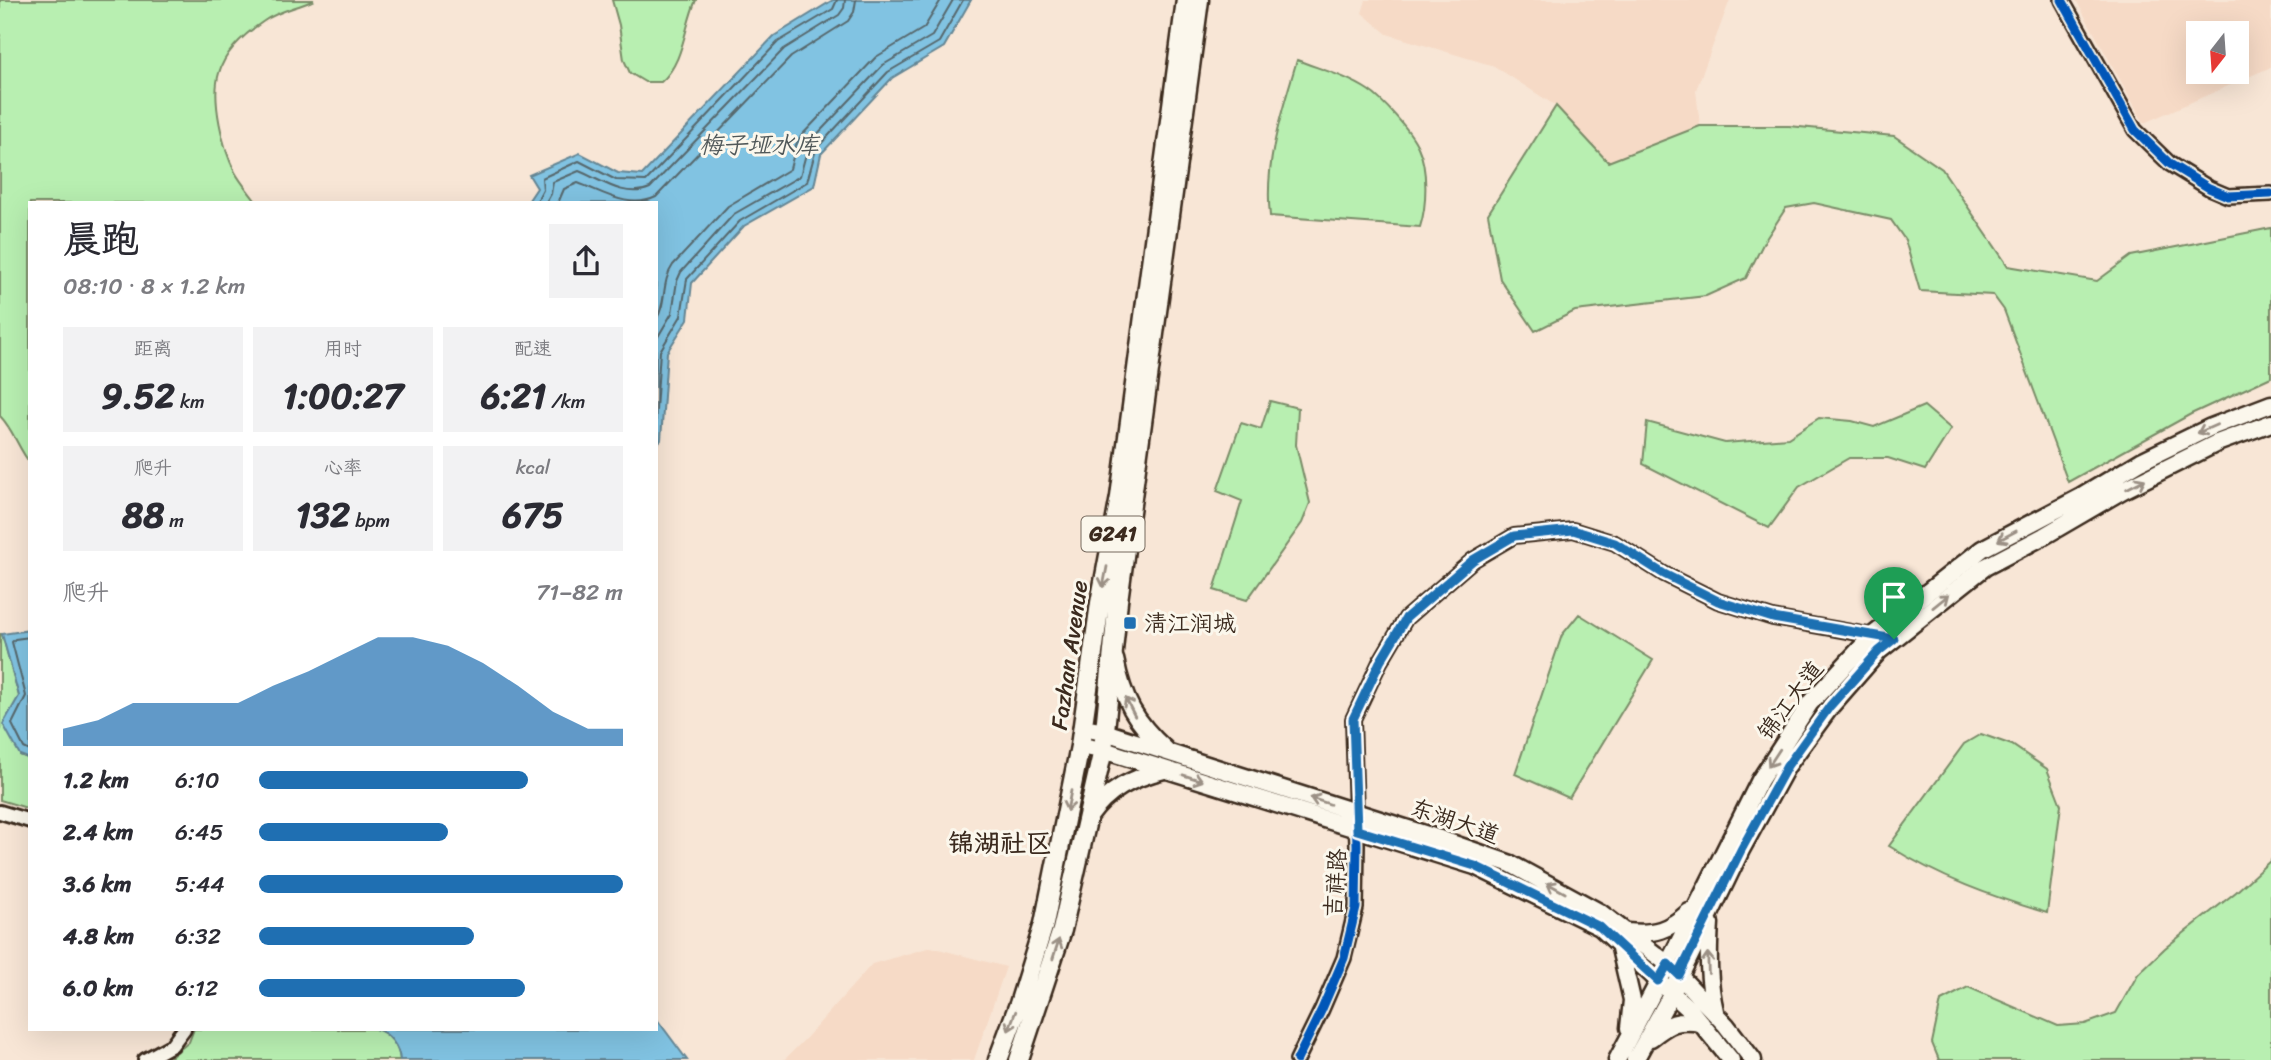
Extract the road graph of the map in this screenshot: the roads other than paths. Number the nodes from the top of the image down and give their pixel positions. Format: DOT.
graph roads {
  1 [pos="1186,0"];
  2 [pos="1199,0"];
  3 [pos="2062,0"];
  4 [pos="2271,194"];
  5 [pos="2271,404"];
  6 [pos="2271,423"];
  7 [pos="1872,636"];
  8 [pos="1894,639"];
  9 [pos="1113,648"];
  10 [pos="1081,737"];
  11 [pos="1104,741"];
  12 [pos="1171,753"];
  13 [pos="1164,769"];
  14 [pos="0,812"];
  15 [pos="1356,812"];
  16 [pos="1088,817"];
  17 [pos="28,820"];
  18 [pos="1357,830"];
  19 [pos="1705,907"];
  20 [pos="1622,938"];
  21 [pos="1674,970"];
  22 [pos="1658,981"];
  23 [pos="1672,993"];
  24 [pos="1716,1014"];
  25 [pos="1701,1023"];
  26 [pos="182,1031"];
  27 [pos="1636,1041"];
  28 [pos="145,1060"];
  29 [pos="998,1060"];
  30 [pos="1019,1060"];
  31 [pos="1297,1060"];
  32 [pos="1617,1060"];
  33 [pos="1635,1060"];
  34 [pos="1731,1060"];
  35 [pos="1753,1060"];
  1 -- 10 [label="highway, Fazhan Avenue / G241, one-way"];
  2 -- 9 [label="highway, Fazhan Avenue / G241"];
  3 -- 4 [label="street"];
  5 -- 7 [label="main road, 锦江大道, one-way"];
  8 -- 6 [label="main road, 锦江大道, one-way"];
  7 -- 8 [label="street, 吉祥路"];
  7 -- 15 [label="street, 吉祥路"];
  7 -- 19 [label="main road, 锦江大道, one-way"];
  8 -- 19 [label="main road, 锦江大道"];
  9 -- 11 [label="highway, Fazhan Avenue / G241"];
  12 -- 9 [label="main road, one-way"];
  10 -- 11 [label="main road, 东湖大道"];
  10 -- 29 [label="highway, Fazhan Avenue / G241, one-way"];
  11 -- 12 [label="main road, 东湖大道"];
  11 -- 13 [label="main road, 东湖大道"];
  11 -- 16 [label="highway, Fazhan Avenue / G241"];
  15 -- 12 [label="main road, 东湖大道, one-way"];
  13 -- 16 [label="main road"];
  13 -- 18 [label="main road, 东湖大道, one-way"];
  14 -- 17 [label="street"];
  15 -- 18 [label="street, 吉祥路"];
  20 -- 15 [label="main road, 东湖大道, one-way"];
  30 -- 16 [label="highway, Fazhan Avenue / G241, one-way"];
  18 -- 20 [label="main road, 东湖大道"];
  18 -- 31 [label="street, 吉祥路"];
  19 -- 20 [label="main road"];
  19 -- 21 [label="main road, 锦江大道"];
  24 -- 19 [label="main road, one-way"];
  20 -- 21 [label="main road, 东湖大道"];
  20 -- 22 [label="main road, 东湖大道"];
  20 -- 27 [label="main road"];
  21 -- 22 [label="main road, 锦江大道"];
  21 -- 23 [label="main road, 锦江大道"];
  21 -- 24 [label="main road, 东湖大道"];
  22 -- 23 [label="main road, 东湖大道"];
  22 -- 27 [label="main road, 锦江大道"];
  23 -- 25 [label="main road, 东湖大道"];
  23 -- 27 [label="main road, 锦江大道"];
  24 -- 35 [label="main road, 东湖大道"];
  25 -- 27 [label="main road"];
  25 -- 34 [label="main road, 东湖大道"];
  26 -- 28 [label="street"];
  27 -- 32 [label="main road, 锦江大道"];
  27 -- 33 [label="main road, 锦江大道"];
}
